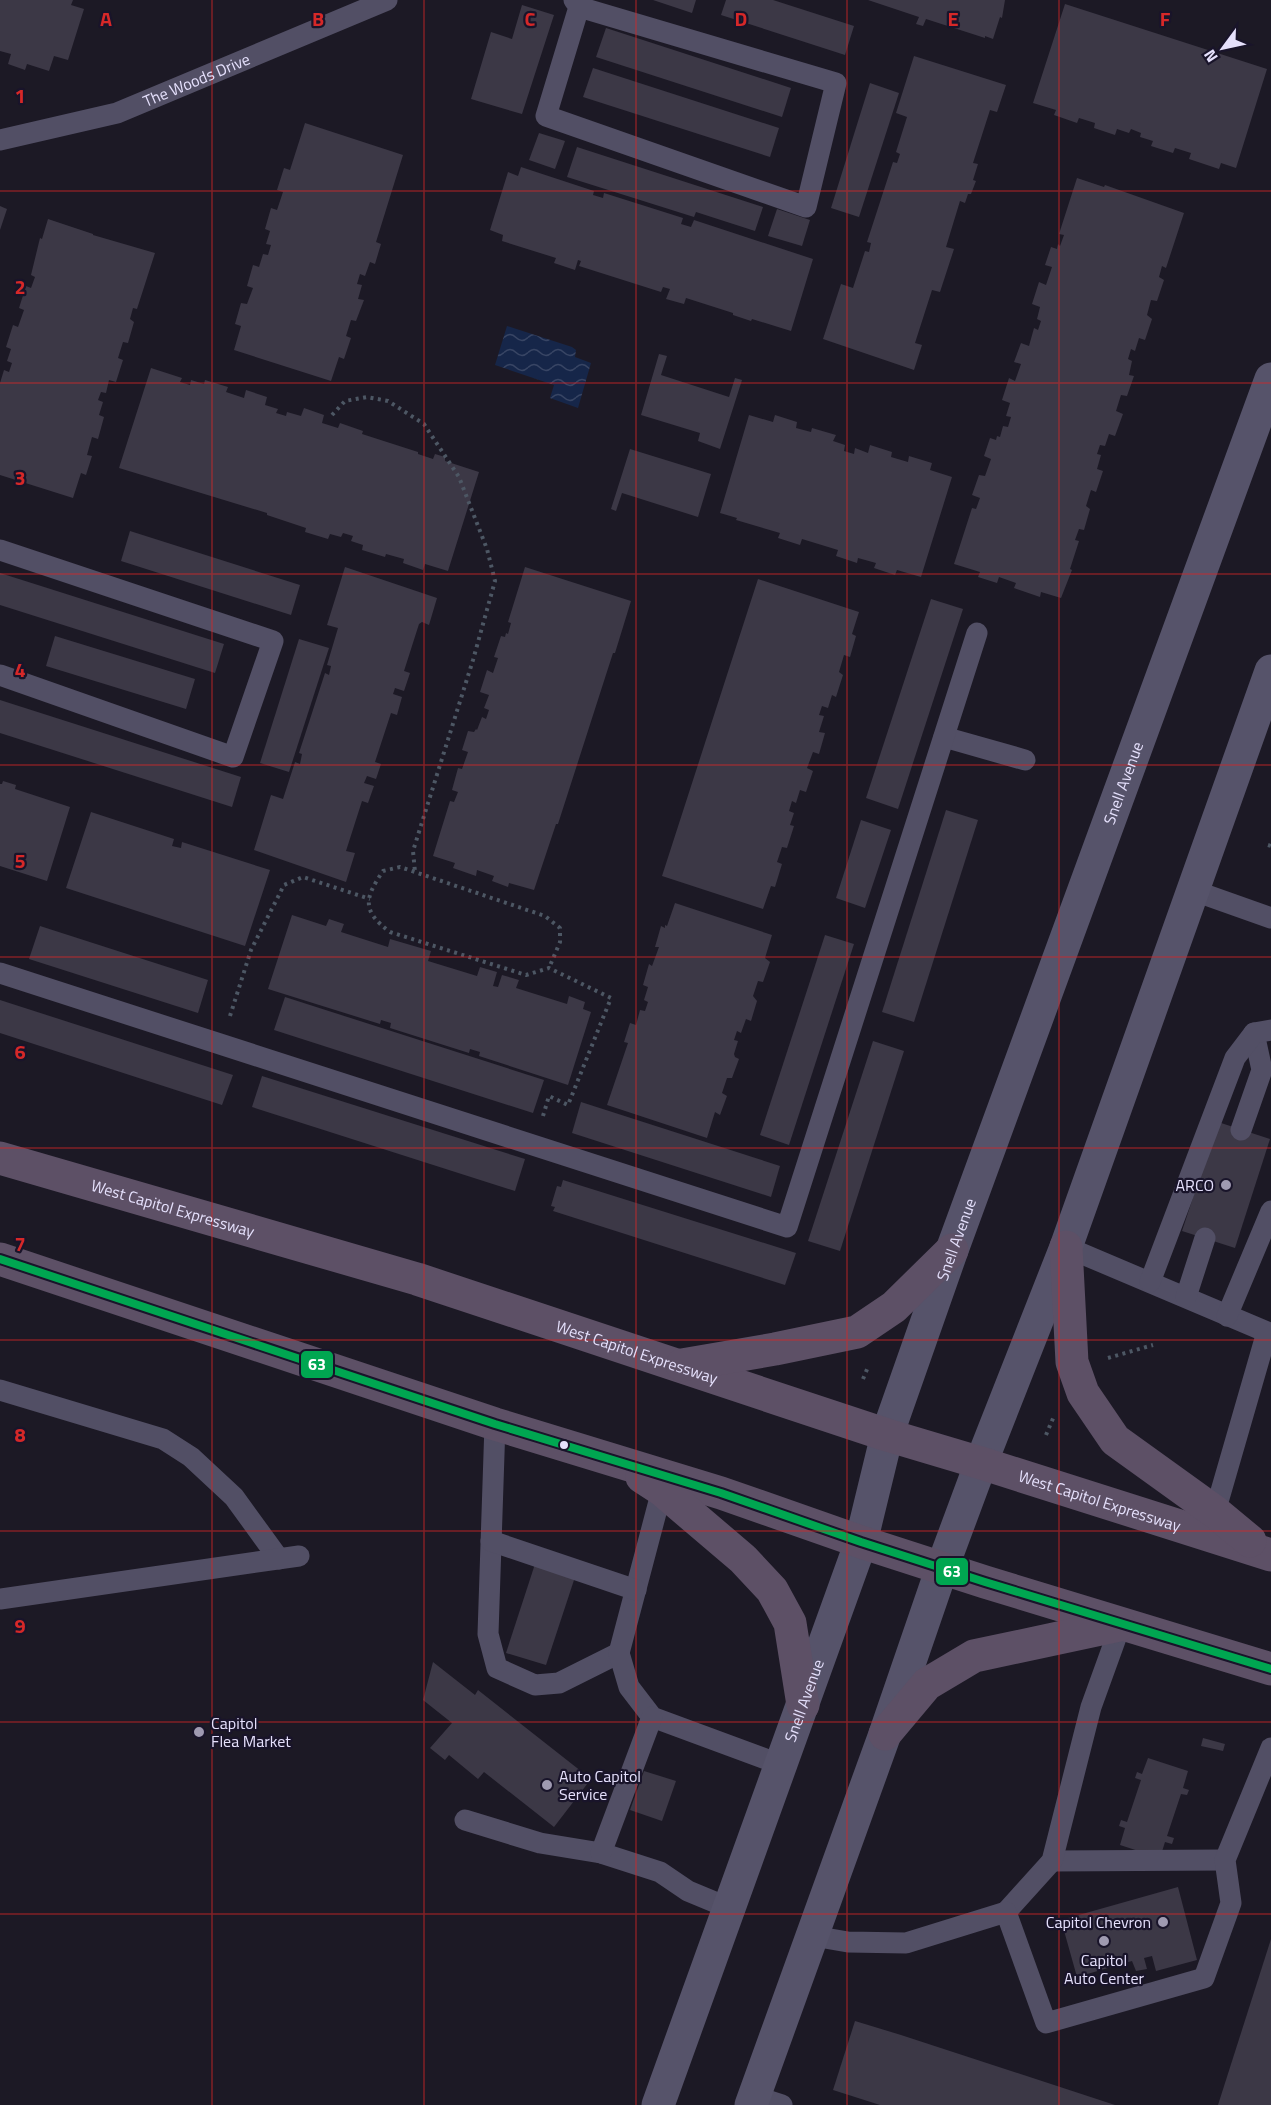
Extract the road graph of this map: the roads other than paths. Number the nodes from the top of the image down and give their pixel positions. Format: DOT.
graph roads {
  1 [pos="387,0"];
  2 [pos="577,4"];
  3 [pos="0,140"];
  4 [pos="1271,379"];
  5 [pos="0,550"];
  6 [pos="977,633"];
  7 [pos="1271,671"];
  8 [pos="0,675"];
  9 [pos="944,737"];
  10 [pos="1025,760"];
  11 [pos="1192,890"];
  12 [pos="1271,918"];
  13 [pos="0,973"];
  14 [pos="1263,1032"];
  15 [pos="1241,1130"];
  16 [pos="0,1158"];
  17 [pos="1271,1211"];
  18 [pos="1205,1238"];
  19 [pos="1066,1247"];
  20 [pos="952,1250"];
  21 [pos="0,1259"];
  22 [pos="1150,1282"];
  23 [pos="1186,1297"];
  24 [pos="1227,1316"];
  25 [pos="1269,1333"];
  26 [pos="678,1366"];
  27 [pos="0,1390"];
  28 [pos="495,1424"];
  29 [pos="887,1435"];
  30 [pos="618,1461"];
  31 [pos="981,1463"];
  32 [pos="662,1490"];
  33 [pos="1215,1512"];
  34 [pos="491,1541"];
  35 [pos="861,1542"];
  36 [pos="1268,1554"];
  37 [pos="942,1568"];
  38 [pos="636,1590"];
  39 [pos="0,1599"];
  40 [pos="1121,1624"];
  41 [pos="619,1653"];
  42 [pos="1271,1669"];
  43 [pos="803,1706"];
  44 [pos="652,1717"];
  45 [pos="885,1734"];
  46 [pos="1271,1748"];
  47 [pos="782,1765"];
  48 [pos="465,1820"];
  49 [pos="601,1853"];
  50 [pos="1225,1860"];
  51 [pos="1052,1861"];
  52 [pos="729,1908"];
  53 [pos="1006,1912"];
  54 [pos="813,1936"];
  55 [pos="762,2102"];
  56 [pos="658,2105"];
  1 -- 3 [label="lane, The Woods Drive"];
  2 -- 2 [label="lane"];
  4 -- 20 [label="main road, Snell Avenue"];
  5 -- 8 [label="lane"];
  6 -- 9 [label="lane"];
  7 -- 11 [label="main road"];
  9 -- 10 [label="lane"];
  9 -- 13 [label="lane"];
  11 -- 12 [label="lane"];
  11 -- 19 [label="main road"];
  14 -- 15 [label="lane"];
  14 -- 22 [label="lane"];
  16 -- 26 [label="highway, West Capitol Expressway"];
  17 -- 24 [label="lane"];
  18 -- 23 [label="lane"];
  19 -- 22 [label="lane"];
  19 -- 31 [label="main road"];
  19 -- 33 [label="highway"];
  20 -- 26 [label="highway"];
  20 -- 29 [label="main road, Snell Avenue"];
  21 -- 28 [label="highway"];
  22 -- 23 [label="lane"];
  23 -- 24 [label="lane"];
  24 -- 25 [label="lane"];
  25 -- 33 [label="lane"];
  26 -- 29 [label="highway, West Capitol Expressway"];
  27 -- 39 [label="lane"];
  28 -- 30 [label="highway"];
  28 -- 34 [label="lane"];
  29 -- 31 [label="highway, West Capitol Expressway"];
  29 -- 35 [label="main road, Snell Avenue"];
  30 -- 32 [label="highway"];
  30 -- 35 [label="highway"];
  31 -- 36 [label="highway, West Capitol Expressway"];
  31 -- 37 [label="main road"];
  32 -- 38 [label="lane"];
  32 -- 43 [label="highway"];
  33 -- 36 [label="highway"];
  34 -- 38 [label="lane"];
  34 -- 41 [label="lane"];
  35 -- 37 [label="highway"];
  35 -- 43 [label="main road, Snell Avenue"];
  37 -- 40 [label="highway"];
  37 -- 45 [label="main road"];
  38 -- 41 [label="lane"];
  40 -- 42 [label="highway"];
  40 -- 45 [label="highway"];
  40 -- 51 [label="lane"];
  41 -- 44 [label="lane"];
  43 -- 47 [label="main road, Snell Avenue"];
  44 -- 47 [label="lane"];
  44 -- 49 [label="lane"];
  45 -- 54 [label="main road"];
  46 -- 50 [label="lane"];
  47 -- 52 [label="main road, Snell Avenue"];
  48 -- 49 [label="lane"];
  49 -- 52 [label="lane"];
  50 -- 51 [label="lane"];
  50 -- 53 [label="lane"];
  51 -- 53 [label="lane"];
  52 -- 56 [label="main road, Snell Avenue"];
  53 -- 54 [label="lane"];
  54 -- 55 [label="main road"];
}
